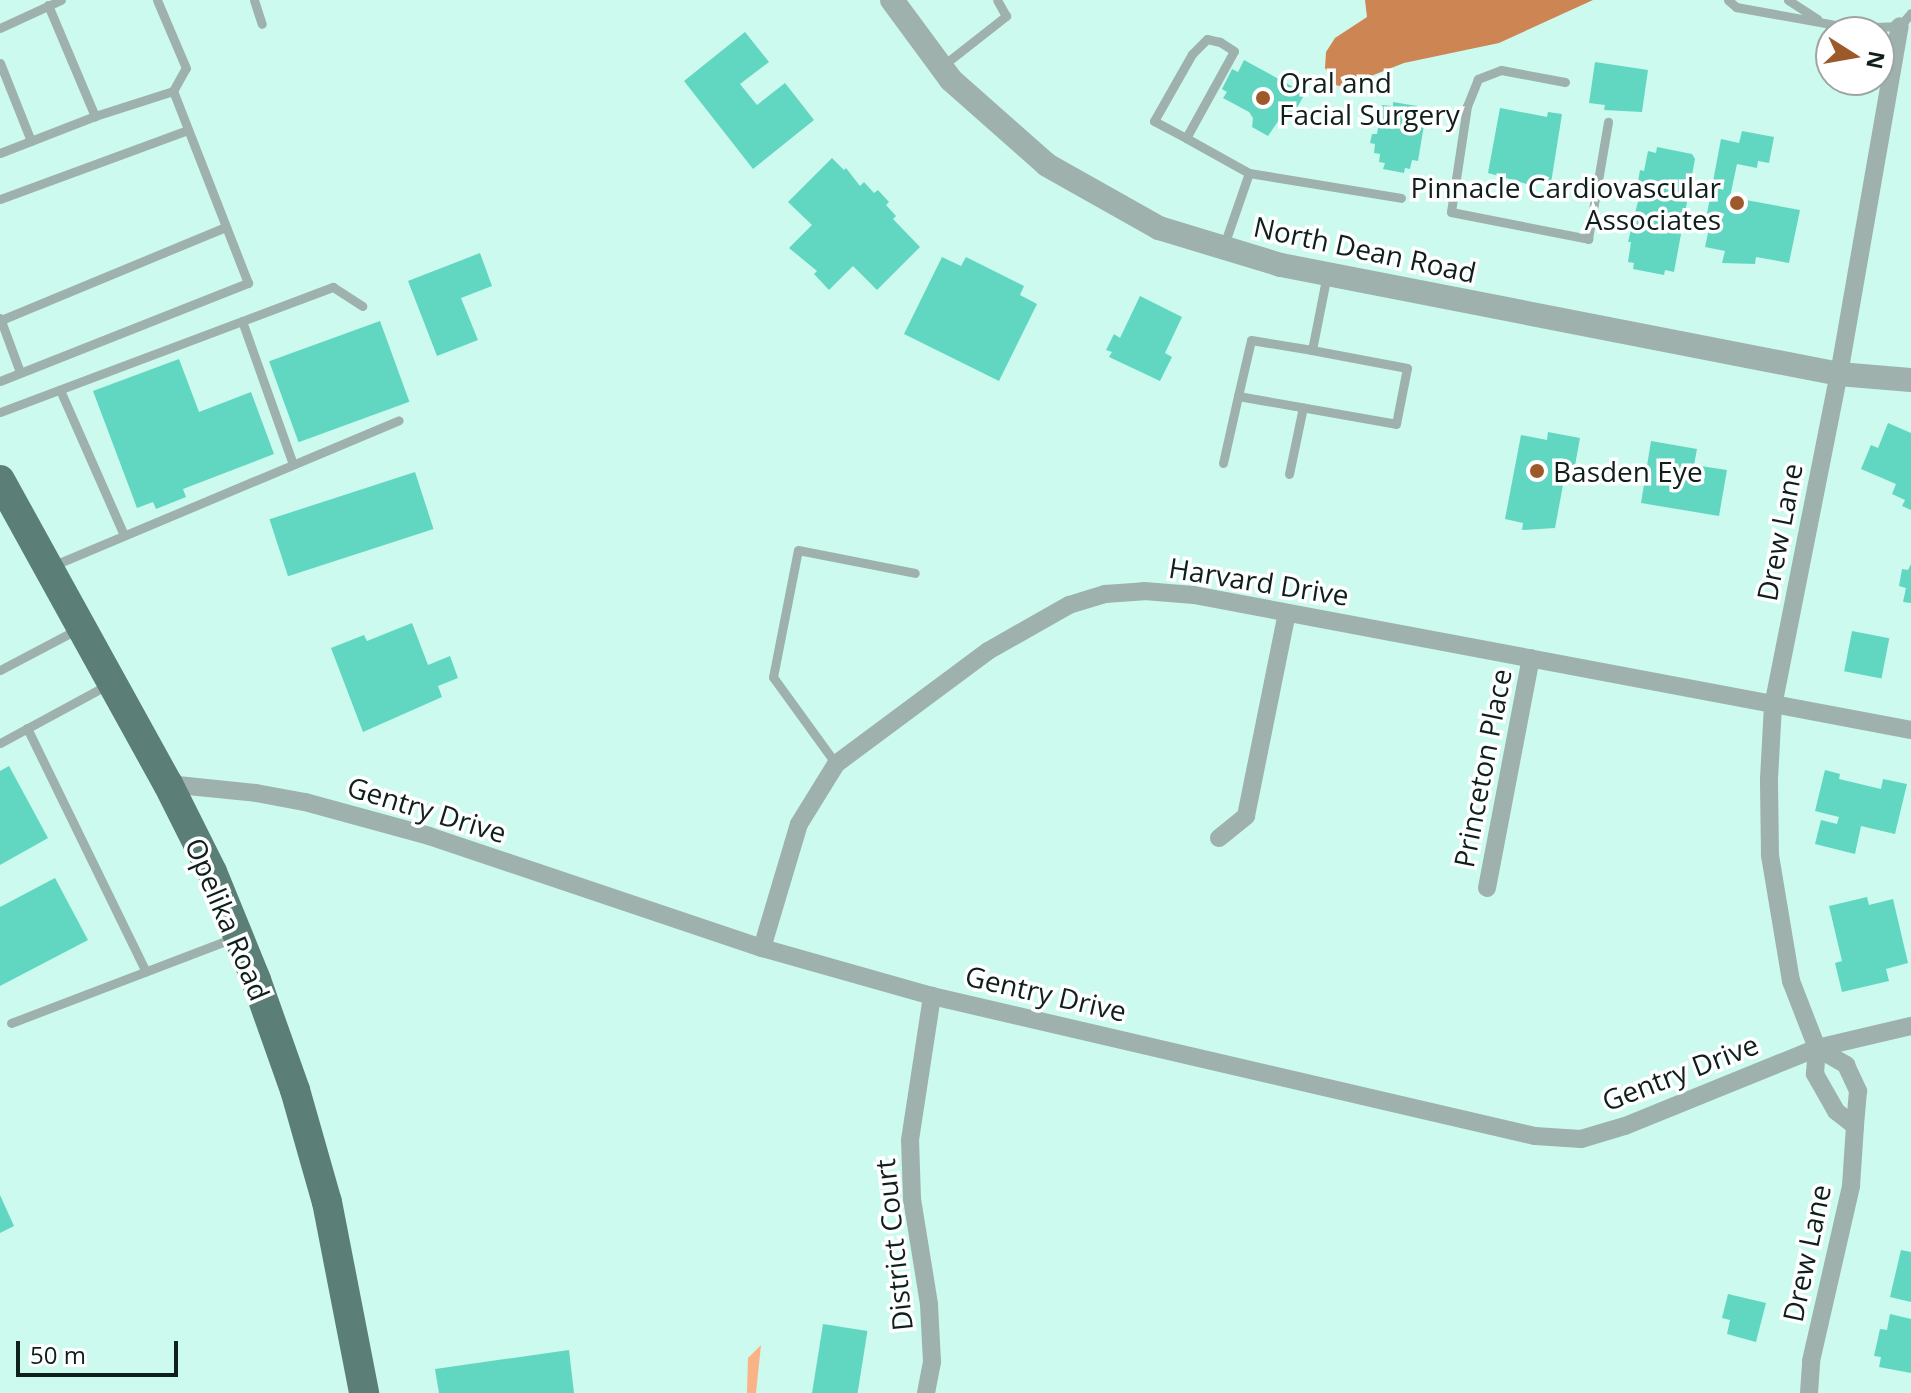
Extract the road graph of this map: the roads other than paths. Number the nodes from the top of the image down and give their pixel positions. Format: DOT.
graph roads {
  1 [pos="61,0"];
  2 [pos="157,0"];
  3 [pos="254,0"];
  4 [pos="892,0"];
  5 [pos="997,0"];
  6 [pos="1728,0"];
  7 [pos="1788,0"];
  8 [pos="48,5"];
  9 [pos="1815,17"];
  10 [pos="1905,19"];
  11 [pos="1815,21"];
  12 [pos="262,24"];
  13 [pos="0,28"];
  14 [pos="0,63"];
  15 [pos="941,67"];
  16 [pos="1565,82"];
  17 [pos="173,91"];
  18 [pos="95,116"];
  19 [pos="1608,122"];
  20 [pos="188,130"];
  21 [pos="1186,138"];
  22 [pos="31,141"];
  23 [pos="0,153"];
  24 [pos="1249,173"];
  25 [pos="1401,198"];
  26 [pos="0,199"];
  27 [pos="226,227"];
  28 [pos="1223,248"];
  29 [pos="1327,274"];
  30 [pos="362,306"];
  31 [pos="0,319"];
  32 [pos="242,321"];
  33 [pos="1312,350"];
  34 [pos="20,372"];
  35 [pos="1839,374"];
  36 [pos="1911,380"];
  37 [pos="0,381"];
  38 [pos="60,390"];
  39 [pos="1238,396"];
  40 [pos="1303,407"];
  41 [pos="0,412"];
  42 [pos="399,420"];
  43 [pos="1223,463"];
  44 [pos="293,464"];
  45 [pos="1289,474"];
  46 [pos="0,480"];
  47 [pos="124,535"];
  48 [pos="48,567"];
  49 [pos="915,573"];
  50 [pos="1287,613"];
  51 [pos="81,627"];
  52 [pos="1531,658"];
  53 [pos="0,670"];
  54 [pos="112,682"];
  55 [pos="1773,706"];
  56 [pos="27,728"];
  57 [pos="1911,730"];
  58 [pos="0,743"];
  59 [pos="836,764"];
  60 [pos="168,784"];
  61 [pos="1219,838"];
  62 [pos="1487,888"];
  63 [pos="238,936"];
  64 [pos="762,948"];
  65 [pos="146,972"];
  66 [pos="932,996"];
  67 [pos="11,1023"];
  68 [pos="1911,1026"];
  69 [pos="1817,1048"];
  70 [pos="1855,1126"];
  71 [pos="364,1393"];
  72 [pos="926,1393"];
  73 [pos="1809,1393"];
  1 -- 8 [label="lane"];
  2 -- 17 [label="lane"];
  3 -- 12 [label="lane"];
  4 -- 15 [label="street, North Dean Road"];
  5 -- 15 [label="lane"];
  6 -- 11 [label="lane"];
  7 -- 9 [label="lane"];
  8 -- 13 [label="lane"];
  8 -- 18 [label="lane"];
  10 -- 35 [label="street, Drew Lane"];
  14 -- 22 [label="lane"];
  15 -- 28 [label="street, North Dean Road"];
  16 -- 19 [label="lane"];
  17 -- 18 [label="lane"];
  17 -- 20 [label="lane"];
  18 -- 22 [label="lane"];
  20 -- 26 [label="lane"];
  20 -- 27 [label="lane"];
  21 -- 21 [label="lane"];
  21 -- 24 [label="lane"];
  22 -- 23 [label="lane"];
  24 -- 25 [label="lane"];
  24 -- 28 [label="lane"];
  27 -- 31 [label="lane"];
  27 -- 34 [label="lane"];
  28 -- 29 [label="street, North Dean Road"];
  29 -- 33 [label="lane"];
  29 -- 35 [label="street, North Dean Road"];
  30 -- 32 [label="lane"];
  31 -- 34 [label="lane"];
  32 -- 38 [label="lane"];
  32 -- 44 [label="lane"];
  33 -- 39 [label="lane"];
  33 -- 40 [label="lane"];
  34 -- 37 [label="lane"];
  35 -- 36 [label="street, North Dean Road"];
  35 -- 55 [label="street, Drew Lane"];
  38 -- 41 [label="lane"];
  38 -- 47 [label="lane"];
  39 -- 40 [label="lane"];
  39 -- 43 [label="lane"];
  40 -- 45 [label="lane"];
  42 -- 44 [label="lane"];
  44 -- 47 [label="lane"];
  46 -- 48 [label="main road, Opelika Road"];
  47 -- 48 [label="lane"];
  48 -- 51 [label="main road, Opelika Road"];
  49 -- 59 [label="lane"];
  50 -- 52 [label="street, Harvard Drive"];
  50 -- 59 [label="street, Harvard Drive"];
  50 -- 61 [label="street"];
  51 -- 53 [label="lane"];
  51 -- 54 [label="main road, Opelika Road"];
  52 -- 55 [label="street, Harvard Drive"];
  52 -- 62 [label="street, Princeton Place"];
  54 -- 56 [label="lane"];
  54 -- 60 [label="main road, Opelika Road"];
  55 -- 57 [label="street, Harvard Drive"];
  55 -- 69 [label="street, Drew Lane"];
  56 -- 58 [label="lane"];
  56 -- 65 [label="lane"];
  59 -- 64 [label="street, Harvard Drive"];
  60 -- 63 [label="main road, Opelika Road"];
  60 -- 64 [label="street, Gentry Drive"];
  63 -- 65 [label="lane"];
  63 -- 71 [label="main road, Opelika Road"];
  64 -- 66 [label="street, Gentry Drive"];
  65 -- 67 [label="lane"];
  66 -- 69 [label="street, Gentry Drive"];
  66 -- 72 [label="street, District Court"];
  68 -- 69 [label="street, Gentry Drive"];
  69 -- 70 [label="street, Drew Lane"];
  69 -- 70 [label="street, Drew Lane"];
  70 -- 73 [label="street, Drew Lane"];
}
